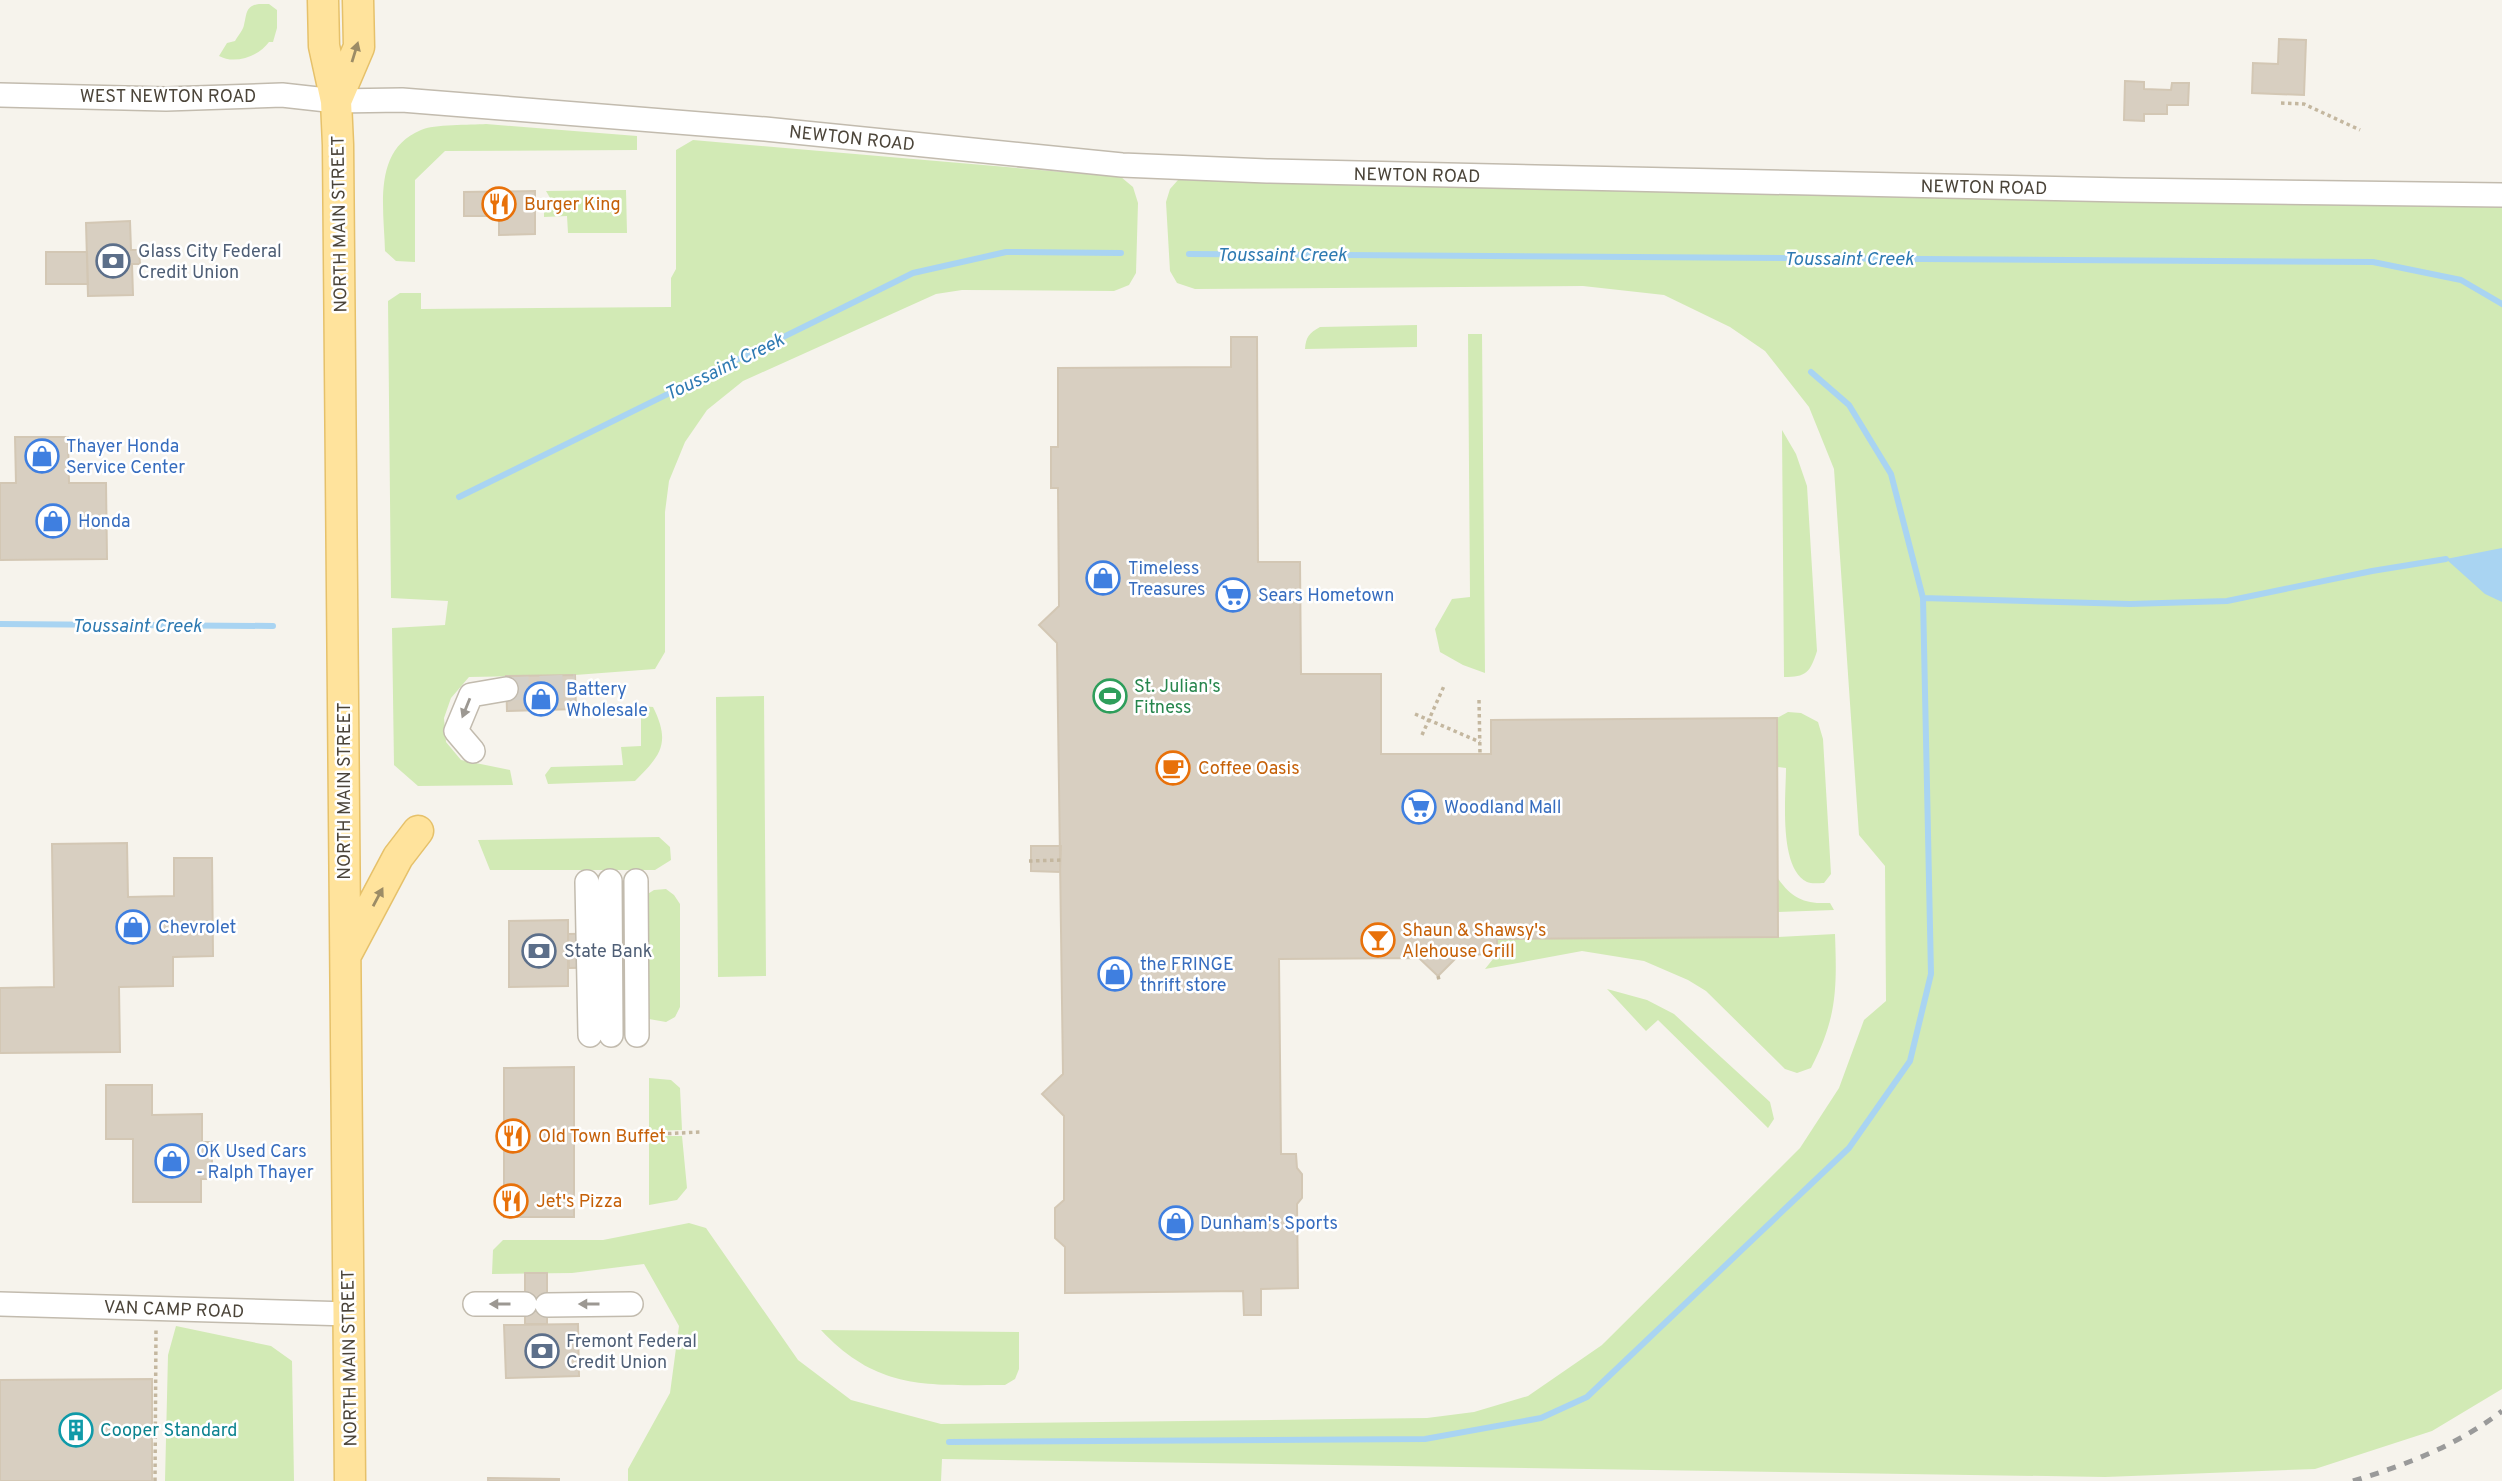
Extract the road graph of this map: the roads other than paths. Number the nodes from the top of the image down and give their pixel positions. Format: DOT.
graph roads {
  1 [pos="323,0"];
  2 [pos="358,0"];
  3 [pos="0,95"];
  4 [pos="336,101"];
  5 [pos="2502,195"];
  6 [pos="506,689"];
  7 [pos="473,751"];
  8 [pos="418,831"];
  9 [pos="611,881"];
  10 [pos="346,957"];
  11 [pos="0,1304"];
  12 [pos="475,1304"];
  13 [pos="631,1304"];
  14 [pos="349,1314"];
  15 [pos="351,1481"];
  1 -- 4 [label="main road"];
  4 -- 2 [label="main road, one-way"];
  3 -- 4 [label="street, WEST NEWTON ROAD"];
  4 -- 5 [label="street, NEWTON ROAD"];
  4 -- 10 [label="main road, NORTH MAIN STREET"];
  6 -- 7 [label="street, one-way"];
  10 -- 8 [label="main road, one-way"];
  9 -- 9 [label="street"];
  10 -- 14 [label="main road, NORTH MAIN STREET"];
  11 -- 14 [label="street, VAN CAMP ROAD"];
  13 -- 12 [label="street, one-way"];
  14 -- 15 [label="main road, NORTH MAIN STREET"];
}
